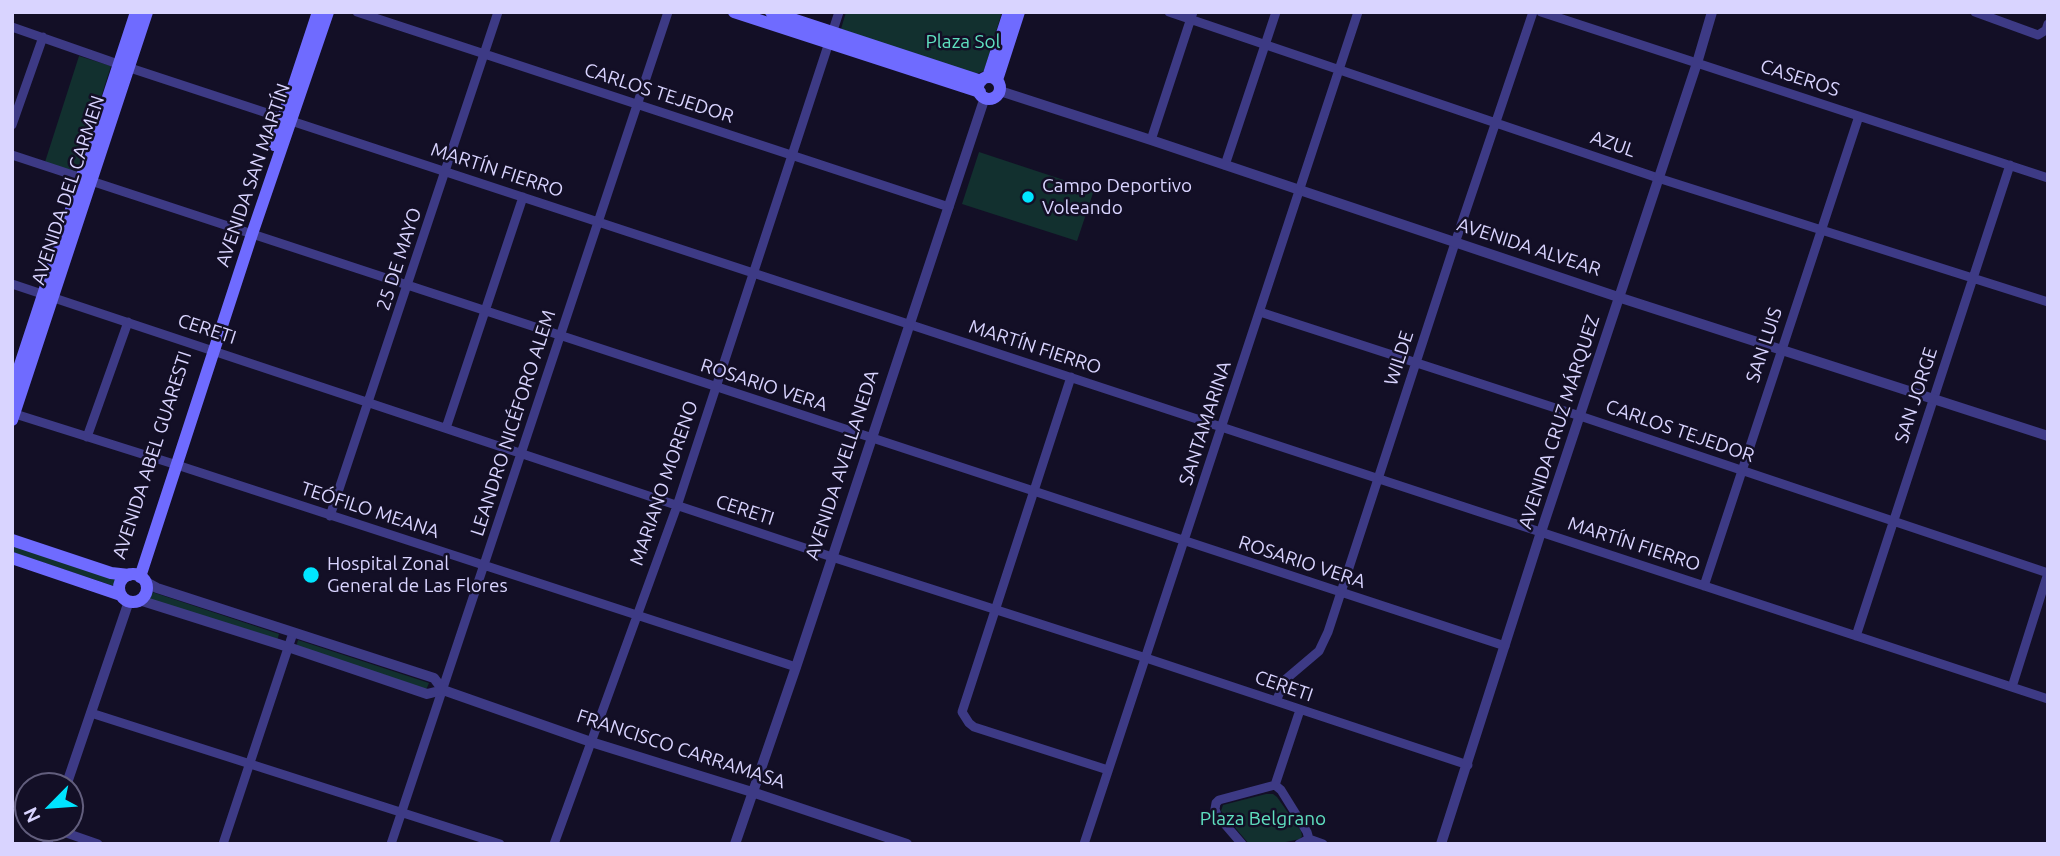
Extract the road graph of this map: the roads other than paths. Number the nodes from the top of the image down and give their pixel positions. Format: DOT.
graph roads {
  1 [pos="136,12"];
  2 [pos="147,12"];
  3 [pos="318,12"];
  4 [pos="328,12"];
  5 [pos="357,12"];
  6 [pos="498,12"];
  7 [pos="668,12"];
  8 [pos="734,12"];
  9 [pos="771,12"];
  10 [pos="839,12"];
  11 [pos="1009,12"];
  12 [pos="1019,12"];
  13 [pos="1169,12"];
  14 [pos="1276,12"];
  15 [pos="1358,12"];
  16 [pos="1533,12"];
  17 [pos="1541,12"];
  18 [pos="1712,12"];
  19 [pos="1975,12"];
  20 [pos="1191,16"];
  21 [pos="2048,24"];
  22 [pos="12,27"];
  23 [pos="43,37"];
  24 [pos="831,38"];
  25 [pos="1265,45"];
  26 [pos="485,54"];
  27 [pos="1697,63"];
  28 [pos="124,66"];
  29 [pos="1339,70"];
  30 [pos="988,86"];
  31 [pos="637,104"];
  32 [pos="1859,116"];
  33 [pos="287,120"];
  34 [pos="1495,122"];
  35 [pos="12,125"];
  36 [pos="1151,140"];
  37 [pos="12,155"];
  38 [pos="792,156"];
  39 [pos="1225,165"];
  40 [pos="2010,166"];
  41 [pos="446,172"];
  42 [pos="1658,178"];
  43 [pos="2048,178"];
  44 [pos="86,180"];
  45 [pos="1300,190"];
  46 [pos="523,197"];
  47 [pos="949,207"];
  48 [pos="598,222"];
  49 [pos="1821,230"];
  50 [pos="249,233"];
  51 [pos="1455,243"];
  52 [pos="753,273"];
  53 [pos="1973,278"];
  54 [pos="12,284"];
  55 [pos="408,286"];
  56 [pos="49,295"];
  57 [pos="1618,297"];
  58 [pos="2048,302"];
  59 [pos="485,312"];
  60 [pos="1260,312"];
  61 [pos="128,322"];
  62 [pos="909,324"];
  63 [pos="560,336"];
  64 [pos="211,349"];
  65 [pos="1781,349"];
  66 [pos="1416,363"];
  67 [pos="1071,377"];
  68 [pos="12,388"];
  69 [pos="716,388"];
  70 [pos="1934,398"];
  71 [pos="369,402"];
  72 [pos="13,415"];
  73 [pos="1580,416"];
  74 [pos="1222,427"];
  75 [pos="446,428"];
  76 [pos="2048,436"];
  77 [pos="87,437"];
  78 [pos="871,438"];
  79 [pos="521,454"];
  80 [pos="174,463"];
  81 [pos="1742,471"];
  82 [pos="1377,478"];
  83 [pos="1033,492"];
  84 [pos="677,506"];
  85 [pos="330,516"];
  86 [pos="1894,521"];
  87 [pos="1541,532"];
  88 [pos="12,540"];
  89 [pos="1185,542"];
  90 [pos="832,557"];
  91 [pos="12,558"];
  92 [pos="484,566"];
  93 [pos="2048,573"];
  94 [pos="137,577"];
  95 [pos="1704,586"];
  96 [pos="1341,593"];
  97 [pos="129,599"];
  98 [pos="994,609"];
  99 [pos="637,616"];
  100 [pos="293,633"];
  101 [pos="1856,636"];
  102 [pos="1505,646"];
  103 [pos="288,647"];
  104 [pos="1146,658"];
  105 [pos="796,667"];
  106 [pos="2012,687"];
  107 [pos="443,690"];
  108 [pos="2048,699"];
  109 [pos="1276,701"];
  110 [pos="1300,710"];
  111 [pos="91,713"];
  112 [pos="591,742"];
  113 [pos="250,764"];
  114 [pos="1468,765"];
  115 [pos="1108,770"];
  116 [pos="71,772"];
  117 [pos="1275,785"];
  118 [pos="752,792"];
  119 [pos="402,813"];
  120 [pos="1309,839"];
  121 [pos="223,844"];
  122 [pos="391,844"];
  123 [pos="500,844"];
  124 [pos="554,844"];
  125 [pos="735,844"];
  126 [pos="907,844"];
  127 [pos="1084,844"];
  128 [pos="1242,844"];
  129 [pos="1299,844"];
  130 [pos="1323,844"];
  131 [pos="1441,844"];
  1 -- 28 [label="main road, AVENIDA DEL CARMEN"];
  2 -- 28 [label="main road, AVENIDA DEL CARMEN"];
  3 -- 33 [label="main road, AVENIDA SAN MARTÍN"];
  4 -- 33 [label="main road, AVENIDA SAN MARTÍN"];
  5 -- 26 [label="street, CARLOS TEJEDOR"];
  6 -- 26 [label="street, 25 DE MAYO"];
  7 -- 31 [label="street, LEANDRO NICÉFORO ALEM"];
  8 -- 24 [label="main road, AVENIDA ALVEAR"];
  9 -- 24 [label="main road, AVENIDA ALVEAR"];
  10 -- 24 [label="street, MARIANO MORENO"];
  11 -- 30 [label="main road, AVENIDA AVELLANEDA"];
  12 -- 30 [label="main road, AVENIDA AVELLANEDA"];
  13 -- 20 [label="street, AZUL"];
  14 -- 25 [label="street"];
  15 -- 29 [label="street, SANTAMARINA"];
  16 -- 34 [label="street, WILDE"];
  17 -- 27 [label="street, CASEROS"];
  18 -- 27 [label="street, AVENIDA CRUZ MÁRQUEZ"];
  19 -- 21 [label="street"];
  20 -- 25 [label="street, AZUL"];
  20 -- 36 [label="street"];
  22 -- 23 [label="street, MARTÍN FIERRO"];
  23 -- 28 [label="street, MARTÍN FIERRO"];
  23 -- 35 [label="street"];
  24 -- 30 [label="main road, AVENIDA ALVEAR"];
  24 -- 38 [label="street, MARIANO MORENO"];
  25 -- 29 [label="street, AZUL"];
  25 -- 39 [label="street"];
  26 -- 31 [label="street, CARLOS TEJEDOR"];
  26 -- 41 [label="street, 25 DE MAYO"];
  27 -- 32 [label="street, CASEROS"];
  27 -- 42 [label="street, AVENIDA CRUZ MÁRQUEZ"];
  28 -- 33 [label="street, MARTÍN FIERRO"];
  28 -- 44 [label="main road, AVENIDA DEL CARMEN"];
  29 -- 34 [label="street, AZUL"];
  29 -- 45 [label="street, SANTAMARINA"];
  30 -- 36 [label="street, AVENIDA ALVEAR"];
  30 -- 47 [label="street, AVENIDA AVELLANEDA"];
  31 -- 38 [label="street, CARLOS TEJEDOR"];
  31 -- 48 [label="street, LEANDRO NICÉFORO ALEM"];
  32 -- 40 [label="street, CASEROS"];
  32 -- 49 [label="street, SAN LUIS"];
  33 -- 41 [label="street, MARTÍN FIERRO"];
  33 -- 50 [label="main road, AVENIDA SAN MARTÍN"];
  34 -- 42 [label="street, AZUL"];
  34 -- 51 [label="street, WILDE"];
  36 -- 39 [label="street, AVENIDA ALVEAR"];
  37 -- 44 [label="street, ROSARIO VERA"];
  38 -- 47 [label="street, CARLOS TEJEDOR"];
  38 -- 52 [label="street, MARIANO MORENO"];
  39 -- 45 [label="street, AVENIDA ALVEAR"];
  40 -- 43 [label="street, CASEROS"];
  40 -- 53 [label="street, SAN JORGE"];
  41 -- 46 [label="street, MARTÍN FIERRO"];
  41 -- 55 [label="street, 25 DE MAYO"];
  42 -- 49 [label="street, AZUL"];
  42 -- 57 [label="street, AVENIDA CRUZ MÁRQUEZ"];
  44 -- 50 [label="street, ROSARIO VERA"];
  44 -- 56 [label="main road, AVENIDA DEL CARMEN"];
  45 -- 51 [label="street, AVENIDA ALVEAR"];
  45 -- 60 [label="street, SANTAMARINA"];
  46 -- 48 [label="street, MARTÍN FIERRO"];
  46 -- 59 [label="street"];
  47 -- 62 [label="street, AVENIDA AVELLANEDA"];
  48 -- 52 [label="street, MARTÍN FIERRO"];
  48 -- 63 [label="street, LEANDRO NICÉFORO ALEM"];
  49 -- 53 [label="street, AZUL"];
  49 -- 65 [label="street, SAN LUIS"];
  50 -- 55 [label="street, ROSARIO VERA"];
  50 -- 64 [label="main road, AVENIDA SAN MARTÍN"];
  51 -- 57 [label="street, AVENIDA ALVEAR"];
  51 -- 66 [label="street, WILDE"];
  52 -- 62 [label="street, MARTÍN FIERRO"];
  52 -- 69 [label="street, MARIANO MORENO"];
  53 -- 58 [label="street, AZUL"];
  53 -- 70 [label="street, SAN JORGE"];
  54 -- 56 [label="street, CERETI"];
  55 -- 59 [label="street, ROSARIO VERA"];
  55 -- 71 [label="street, 25 DE MAYO"];
  56 -- 61 [label="street, CERETI"];
  56 -- 68 [label="main road, AVENIDA DEL CARMEN"];
  56 -- 72 [label="main road, AVENIDA DEL CARMEN"];
  57 -- 65 [label="street, AVENIDA ALVEAR"];
  57 -- 73 [label="street, AVENIDA CRUZ MÁRQUEZ"];
  59 -- 63 [label="street, ROSARIO VERA"];
  59 -- 75 [label="street"];
  60 -- 66 [label="street, CARLOS TEJEDOR"];
  60 -- 74 [label="street, SANTAMARINA"];
  61 -- 64 [label="street, CERETI"];
  61 -- 77 [label="street"];
  62 -- 67 [label="street, MARTÍN FIERRO"];
  62 -- 78 [label="street, AVENIDA AVELLANEDA"];
  63 -- 69 [label="street, ROSARIO VERA"];
  63 -- 79 [label="street, LEANDRO NICÉFORO ALEM"];
  64 -- 71 [label="street, CERETI"];
  64 -- 80 [label="main road, AVENIDA ABEL GUARESTI"];
  65 -- 70 [label="street, AVENIDA ALVEAR"];
  65 -- 81 [label="street, SAN LUIS"];
  66 -- 73 [label="street, CARLOS TEJEDOR"];
  66 -- 82 [label="street, WILDE"];
  67 -- 74 [label="street, MARTÍN FIERRO"];
  67 -- 83 [label="street"];
  69 -- 78 [label="street, ROSARIO VERA"];
  69 -- 84 [label="street, MARIANO MORENO"];
  70 -- 76 [label="street, AVENIDA ALVEAR"];
  70 -- 86 [label="street, SAN JORGE"];
  71 -- 75 [label="street, CERETI"];
  71 -- 85 [label="street, 25 DE MAYO"];
  72 -- 77 [label="street, TEÓFILO MEANA"];
  73 -- 81 [label="street, CARLOS TEJEDOR"];
  73 -- 87 [label="street, AVENIDA CRUZ MÁRQUEZ"];
  74 -- 82 [label="street, MARTÍN FIERRO"];
  74 -- 89 [label="street, SANTAMARINA"];
  75 -- 79 [label="street, CERETI"];
  77 -- 80 [label="street, TEÓFILO MEANA"];
  78 -- 83 [label="street, ROSARIO VERA"];
  78 -- 90 [label="street, AVENIDA AVELLANEDA"];
  79 -- 84 [label="street, CERETI"];
  79 -- 92 [label="street, LEANDRO NICÉFORO ALEM"];
  80 -- 85 [label="street, TEÓFILO MEANA"];
  80 -- 94 [label="main road, AVENIDA ABEL GUARESTI"];
  81 -- 86 [label="street, CARLOS TEJEDOR"];
  81 -- 95 [label="street, SAN LUIS"];
  82 -- 87 [label="street, MARTÍN FIERRO"];
  82 -- 96 [label="street, WILDE"];
  83 -- 89 [label="street, ROSARIO VERA"];
  83 -- 98 [label="street"];
  84 -- 90 [label="street, CERETI"];
  84 -- 99 [label="street, MARIANO MORENO"];
  85 -- 92 [label="street, TEÓFILO MEANA"];
  86 -- 93 [label="street, CARLOS TEJEDOR"];
  86 -- 101 [label="street, SAN JORGE"];
  87 -- 95 [label="street, MARTÍN FIERRO"];
  87 -- 102 [label="street, AVENIDA CRUZ MÁRQUEZ"];
  88 -- 94 [label="main road, FRANCISCO CARRAMASA"];
  89 -- 96 [label="street, ROSARIO VERA"];
  89 -- 104 [label="street, SANTAMARINA"];
  90 -- 98 [label="street, CERETI"];
  90 -- 105 [label="street, AVENIDA AVELLANEDA"];
  91 -- 97 [label="main road, FRANCISCO CARRAMASA"];
  92 -- 99 [label="street, TEÓFILO MEANA"];
  92 -- 107 [label="street, LEANDRO NICÉFORO ALEM"];
  93 -- 106 [label="street"];
  94 -- 97 [label="main road"];
  94 -- 97 [label="main road"];
  94 -- 100 [label="street, FRANCISCO CARRAMASA"];
  95 -- 101 [label="street, MARTÍN FIERRO"];
  96 -- 102 [label="street, ROSARIO VERA"];
  96 -- 109 [label="street, WILDE"];
  97 -- 103 [label="street, FRANCISCO CARRAMASA"];
  97 -- 111 [label="street"];
  98 -- 104 [label="street, CERETI"];
  98 -- 115 [label="street"];
  99 -- 105 [label="street, TEÓFILO MEANA"];
  99 -- 112 [label="street, MARIANO MORENO"];
  100 -- 103 [label="street"];
  100 -- 107 [label="street, FRANCISCO CARRAMASA"];
  101 -- 106 [label="street, MARTÍN FIERRO"];
  102 -- 114 [label="street, AVENIDA CRUZ MÁRQUEZ"];
  103 -- 107 [label="street, FRANCISCO CARRAMASA"];
  103 -- 113 [label="street"];
  104 -- 109 [label="street, CERETI"];
  104 -- 115 [label="street, SANTAMARINA"];
  105 -- 118 [label="street, AVENIDA AVELLANEDA"];
  106 -- 108 [label="street, MARTÍN FIERRO"];
  107 -- 112 [label="street, FRANCISCO CARRAMASA"];
  107 -- 119 [label="street, LEANDRO NICÉFORO ALEM"];
  109 -- 110 [label="street, CERETI"];
  110 -- 114 [label="street, CERETI"];
  110 -- 117 [label="street"];
  111 -- 113 [label="street"];
  111 -- 116 [label="street"];
  112 -- 118 [label="street, FRANCISCO CARRAMASA"];
  112 -- 124 [label="street, MARIANO MORENO"];
  113 -- 119 [label="street"];
  113 -- 121 [label="street"];
  114 -- 131 [label="street, AVENIDA CRUZ MÁRQUEZ"];
  115 -- 127 [label="street, SANTAMARINA"];
  117 -- 120 [label="street"];
  117 -- 128 [label="street"];
  118 -- 125 [label="street, AVENIDA AVELLANEDA"];
  118 -- 126 [label="street, FRANCISCO CARRAMASA"];
  119 -- 122 [label="street, LEANDRO NICÉFORO ALEM"];
  119 -- 123 [label="street"];
  120 -- 129 [label="street"];
  120 -- 130 [label="street"];
}
